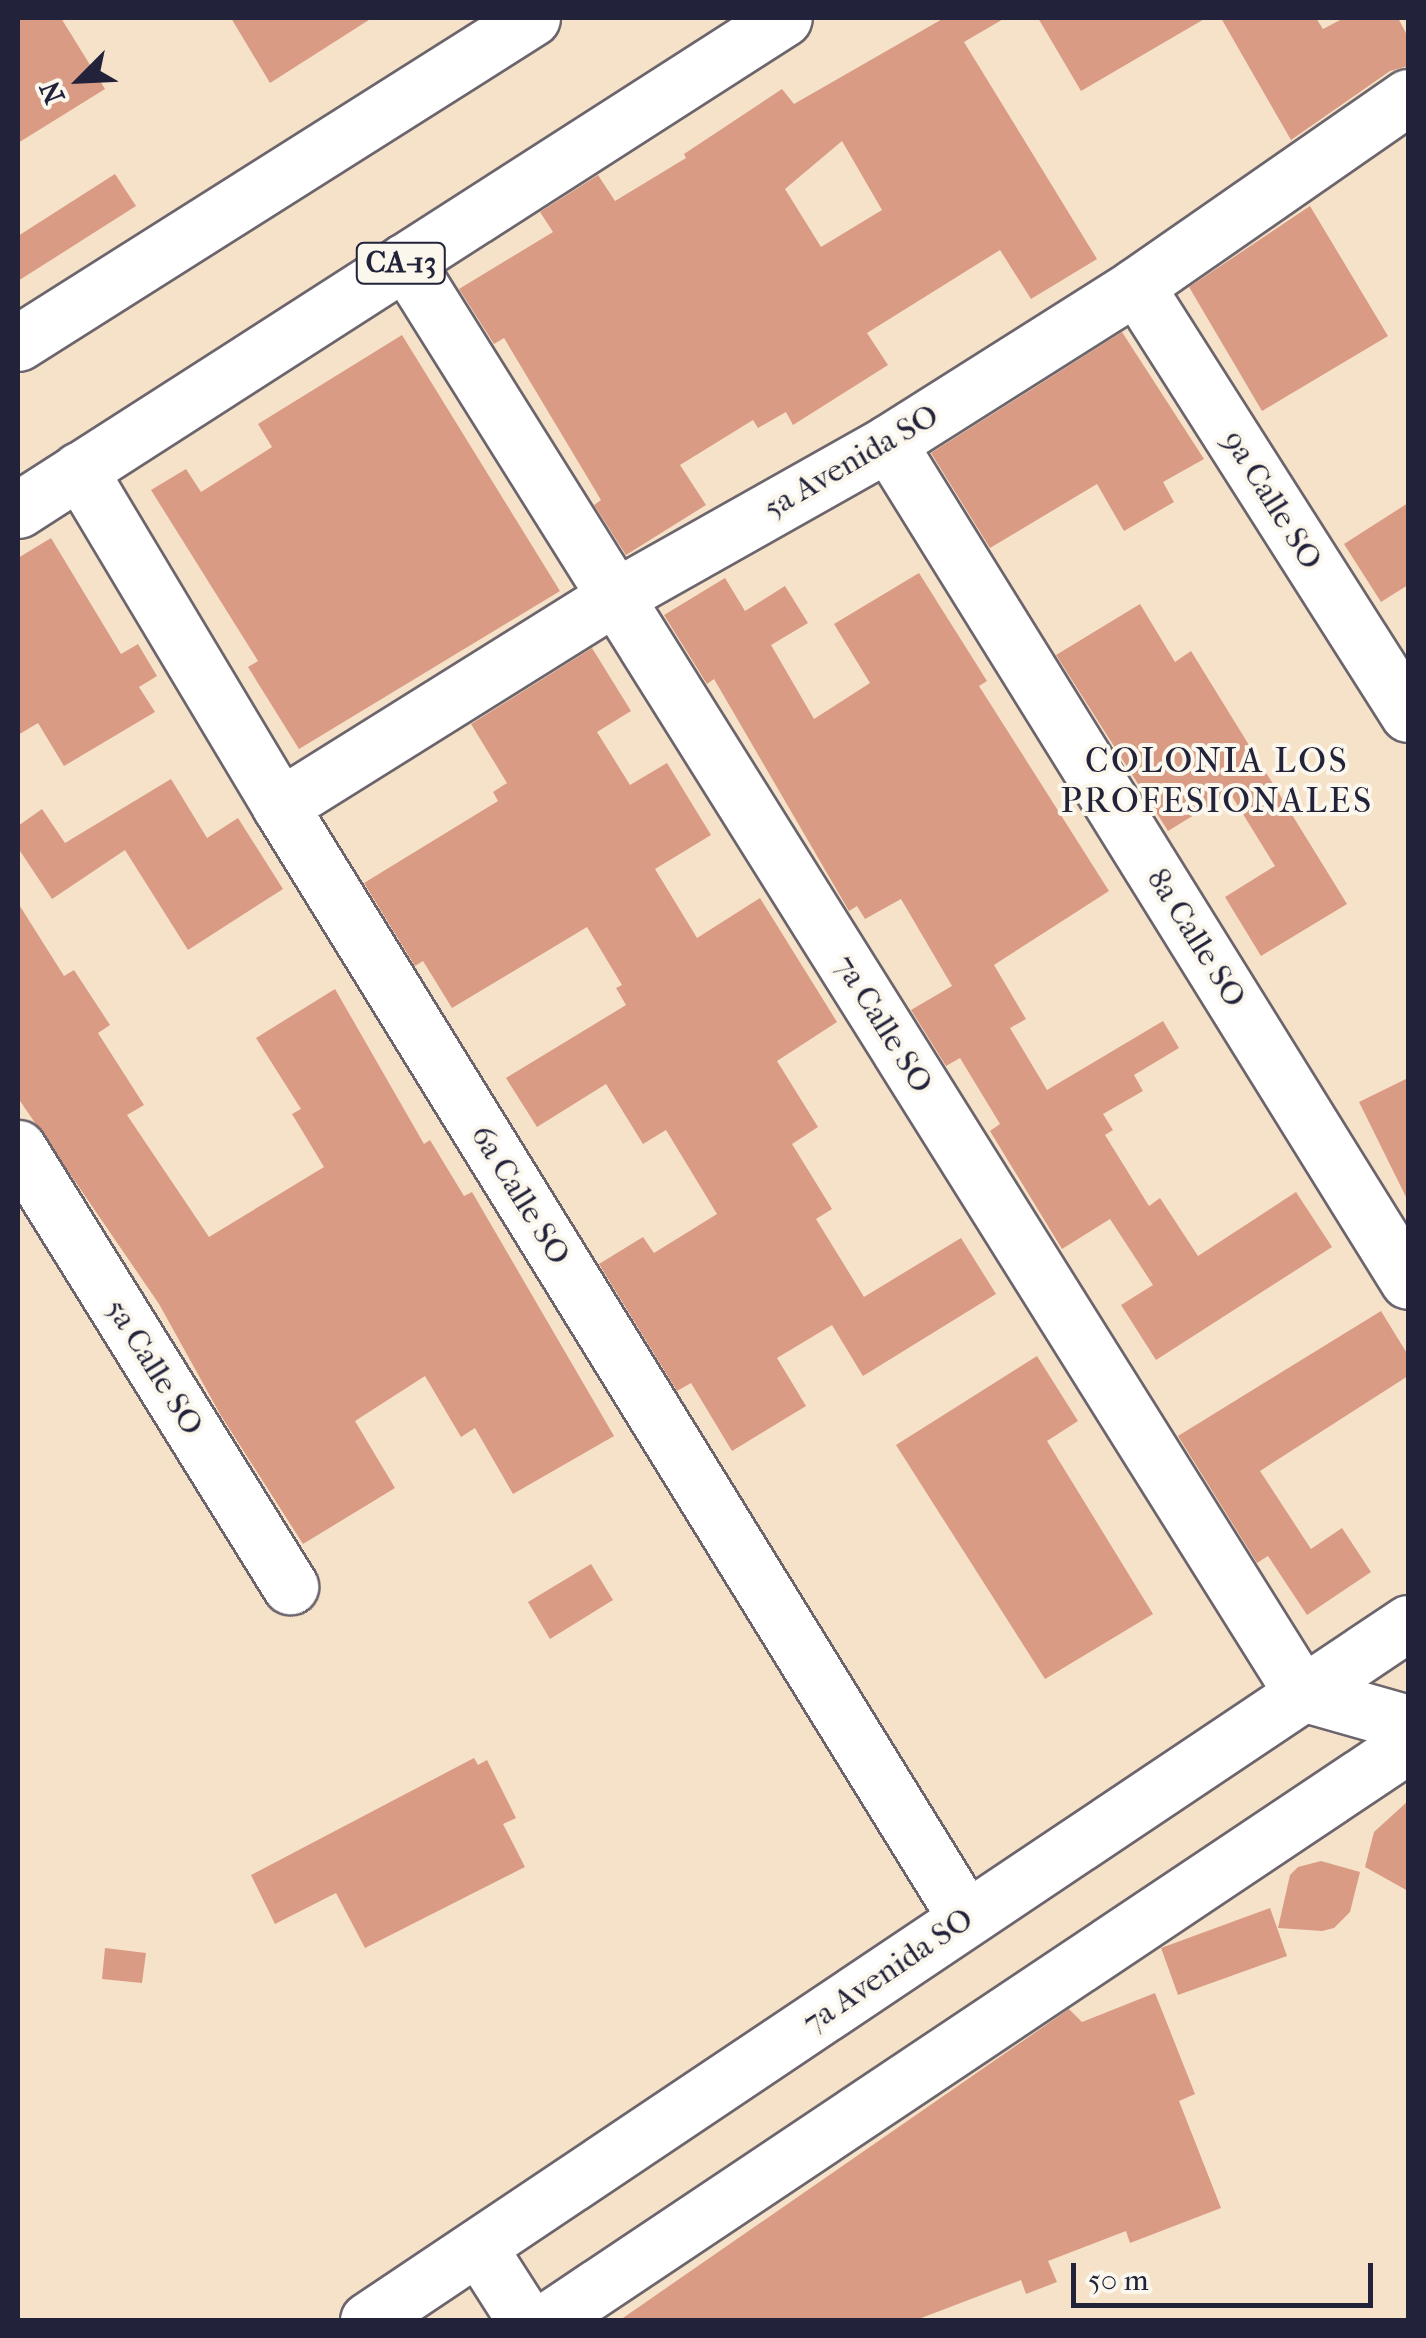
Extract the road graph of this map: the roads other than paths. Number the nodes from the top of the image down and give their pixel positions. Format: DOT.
graph roads {
  1 [pos="532,18"];
  2 [pos="784,18"];
  3 [pos="1408,97"];
  4 [pos="405,261"];
  5 [pos="1136,286"];
  6 [pos="18,343"];
  7 [pos="888,442"];
  8 [pos="79,470"];
  9 [pos="18,510"];
  10 [pos="615,598"];
  11 [pos="1408,714"];
  12 [pos="280,806"];
  13 [pos="18,1148"];
  14 [pos="1408,1281"];
  15 [pos="290,1586"];
  16 [pos="1408,1623"];
  17 [pos="1302,1694"];
  18 [pos="1408,1722"];
  19 [pos="1408,1745"];
  20 [pos="966,1918"];
  21 [pos="479,2248"];
  22 [pos="368,2320"];
  23 [pos="526,2320"];
  24 [pos="548,2320"];
  1 -- 6 [label="main road"];
  2 -- 4 [label="main road, CA-13"];
  3 -- 5 [label="main road, 5a Avenida SO"];
  4 -- 8 [label="main road, CA-13"];
  4 -- 10 [label="main road, 7a Calle SO"];
  5 -- 7 [label="main road, 5a Avenida SO"];
  5 -- 11 [label="main road, 9a Calle SO"];
  7 -- 10 [label="main road, 5a Avenida SO"];
  7 -- 14 [label="main road, 8a Calle SO"];
  8 -- 9 [label="main road, CA-13"];
  8 -- 12 [label="main road, 6a Calle SO"];
  10 -- 12 [label="main road, 5a Avenida SO"];
  10 -- 17 [label="main road, 7a Calle SO"];
  12 -- 20 [label="main road, 6a Calle SO"];
  13 -- 15 [label="main road, 5a Calle SO"];
  16 -- 17 [label="main road, 7a Avenida SO"];
  17 -- 18 [label="main road"];
  17 -- 20 [label="main road, 7a Avenida SO"];
  19 -- 24 [label="main road"];
  20 -- 21 [label="main road, 7a Avenida SO"];
  21 -- 22 [label="main road, 7a Avenida SO"];
  21 -- 23 [label="main road"];
}
